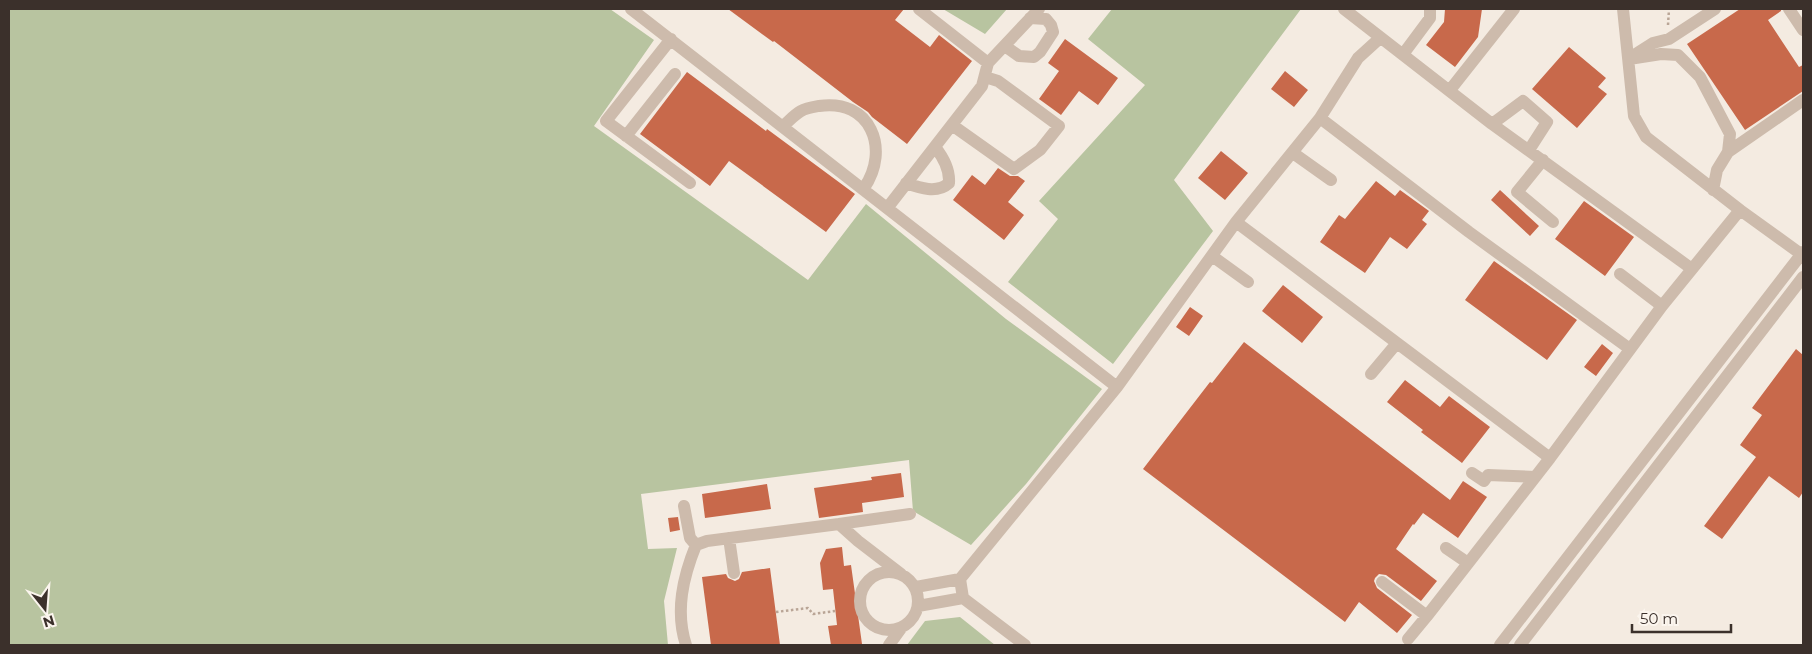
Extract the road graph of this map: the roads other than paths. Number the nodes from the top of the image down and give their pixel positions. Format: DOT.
graph roads {
  1 [pos="631,9"];
  2 [pos="919,9"];
  3 [pos="1039,9"];
  4 [pos="1430,9"];
  5 [pos="1503,9"];
  6 [pos="1514,9"];
  7 [pos="1623,9"];
  8 [pos="1715,9"];
  9 [pos="1789,9"];
  10 [pos="1351,11"];
  11 [pos="1030,18"];
  12 [pos="1502,24"];
  13 [pos="1803,30"];
  14 [pos="1380,38"];
  15 [pos="671,39"];
  16 [pos="1005,46"];
  17 [pos="1404,53"];
  18 [pos="1629,59"];
  19 [pos="988,63"];
  20 [pos="675,74"];
  21 [pos="985,76"];
  22 [pos="1450,90"];
  23 [pos="1803,100"];
  24 [pos="1320,118"];
  25 [pos="952,124"];
  26 [pos="1492,124"];
  27 [pos="784,126"];
  28 [pos="626,136"];
  29 [pos="935,147"];
  30 [pos="1529,150"];
  31 [pos="1728,152"];
  32 [pos="1293,153"];
  33 [pos="1544,160"];
  34 [pos="1330,180"];
  35 [pos="690,183"];
  36 [pos="906,183"];
  37 [pos="864,188"];
  38 [pos="1714,190"];
  39 [pos="888,207"];
  40 [pos="1740,210"];
  41 [pos="1236,222"];
  42 [pos="1553,222"];
  43 [pos="1803,255"];
  44 [pos="1212,256"];
  45 [pos="1692,269"];
  46 [pos="1620,274"];
  47 [pos="1803,277"];
  48 [pos="1248,282"];
  49 [pos="1662,306"];
  50 [pos="1396,343"];
  51 [pos="1630,348"];
  52 [pos="1371,374"];
  53 [pos="1117,387"];
  54 [pos="1550,458"];
  55 [pos="1472,473"];
  56 [pos="1535,477"];
  57 [pos="684,506"];
  58 [pos="910,514"];
  59 [pos="839,524"];
  60 [pos="729,538"];
  61 [pos="696,545"];
  62 [pos="1446,548"];
  63 [pos="1468,563"];
  64 [pos="734,573"];
  65 [pos="901,574"];
  66 [pos="960,579"];
  67 [pos="1382,582"];
  68 [pos="916,587"];
  69 [pos="963,598"];
  70 [pos="918,606"];
  71 [pos="1427,616"];
  72 [pos="902,627"];
  73 [pos="1408,639"];
  74 [pos="686,645"];
  75 [pos="889,645"];
  76 [pos="1025,645"];
  77 [pos="1500,645"];
  78 [pos="1520,645"];
  1 -- 15 [label="lane"];
  2 -- 19 [label="lane"];
  3 -- 11 [label="lane"];
  4 -- 17 [label="lane"];
  5 -- 12 [label="lane"];
  6 -- 12 [label="lane"];
  7 -- 18 [label="lane"];
  8 -- 18 [label="lane"];
  9 -- 13 [label="lane"];
  10 -- 14 [label="lane"];
  11 -- 16 [label="lane"];
  11 -- 16 [label="lane"];
  12 -- 22 [label="lane"];
  14 -- 17 [label="lane"];
  14 -- 24 [label="lane"];
  15 -- 27 [label="lane"];
  15 -- 28 [label="lane"];
  16 -- 19 [label="lane"];
  17 -- 22 [label="lane"];
  18 -- 31 [label="lane"];
  18 -- 38 [label="lane"];
  19 -- 21 [label="lane"];
  20 -- 28 [label="lane"];
  21 -- 25 [label="lane"];
  21 -- 25 [label="lane"];
  22 -- 26 [label="lane"];
  23 -- 31 [label="lane"];
  24 -- 32 [label="lane"];
  24 -- 51 [label="lane"];
  25 -- 29 [label="lane"];
  26 -- 30 [label="lane"];
  26 -- 30 [label="lane"];
  27 -- 37 [label="lane"];
  27 -- 37 [label="lane"];
  28 -- 35 [label="lane"];
  29 -- 36 [label="lane"];
  29 -- 36 [label="lane"];
  30 -- 33 [label="lane"];
  31 -- 38 [label="lane"];
  32 -- 34 [label="lane"];
  32 -- 41 [label="lane"];
  33 -- 42 [label="lane"];
  33 -- 45 [label="lane"];
  36 -- 39 [label="lane"];
  37 -- 39 [label="lane"];
  38 -- 40 [label="lane"];
  39 -- 53 [label="lane"];
  40 -- 43 [label="lane"];
  40 -- 45 [label="lane"];
  41 -- 44 [label="lane"];
  41 -- 50 [label="lane"];
  43 -- 77 [label="lane"];
  44 -- 48 [label="lane"];
  44 -- 53 [label="lane"];
  45 -- 49 [label="lane"];
  46 -- 49 [label="lane"];
  47 -- 78 [label="lane"];
  49 -- 51 [label="lane"];
  50 -- 52 [label="lane"];
  50 -- 54 [label="lane"];
  51 -- 54 [label="lane"];
  53 -- 66 [label="lane"];
  54 -- 56 [label="lane"];
  55 -- 56 [label="lane"];
  56 -- 63 [label="lane"];
  57 -- 61 [label="lane"];
  58 -- 59 [label="lane"];
  59 -- 60 [label="lane"];
  59 -- 65 [label="lane"];
  60 -- 61 [label="lane"];
  60 -- 64 [label="lane"];
  61 -- 74 [label="lane"];
  62 -- 63 [label="lane"];
  63 -- 71 [label="lane"];
  65 -- 68 [label="lane"];
  65 -- 72 [label="lane"];
  66 -- 68 [label="lane"];
  66 -- 69 [label="lane"];
  67 -- 71 [label="lane"];
  68 -- 70 [label="lane"];
  69 -- 70 [label="lane"];
  69 -- 76 [label="lane"];
  70 -- 72 [label="lane"];
  71 -- 73 [label="lane"];
  72 -- 75 [label="lane"];
}
